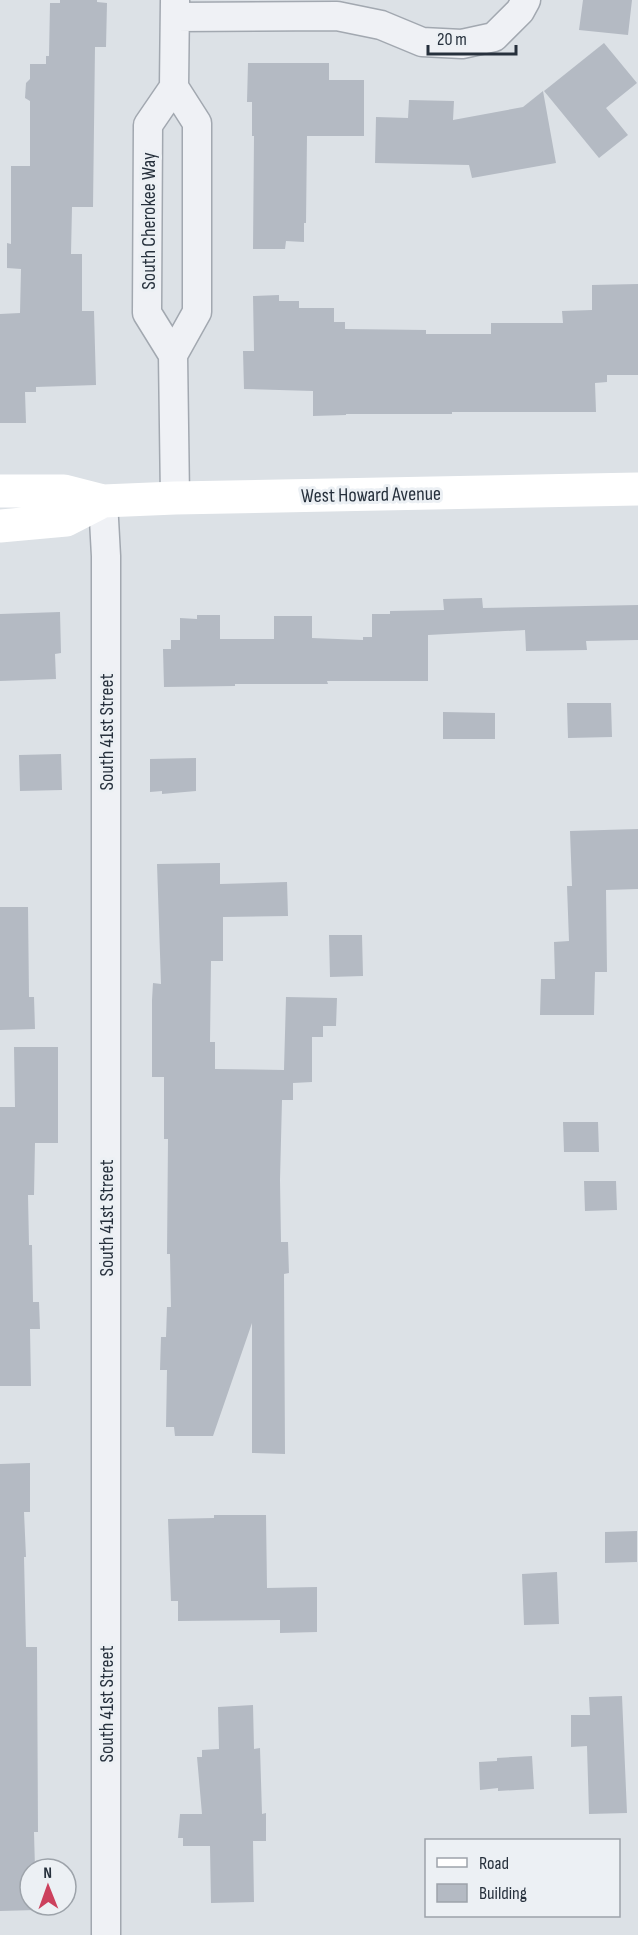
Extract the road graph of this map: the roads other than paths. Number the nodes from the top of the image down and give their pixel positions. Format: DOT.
graph roads {
  1 [pos="526,0"];
  2 [pos="175,8"];
  3 [pos="174,87"];
  4 [pos="173,355"];
  5 [pos="638,489"];
  6 [pos="0,490"];
  7 [pos="176,498"];
  8 [pos="103,501"];
  9 [pos="0,526"];
  10 [pos="106,1935"];
  1 -- 2 [label="street"];
  2 -- 3 [label="street"];
  3 -- 4 [label="street"];
  3 -- 4 [label="street, South Cherokee Way"];
  4 -- 7 [label="street"];
  5 -- 7 [label="street, West Howard Avenue"];
  6 -- 8 [label="street, West Howard Avenue"];
  7 -- 8 [label="street, West Howard Avenue"];
  8 -- 9 [label="street, West Howard Avenue"];
  8 -- 10 [label="street, South 41st Street"];
}
